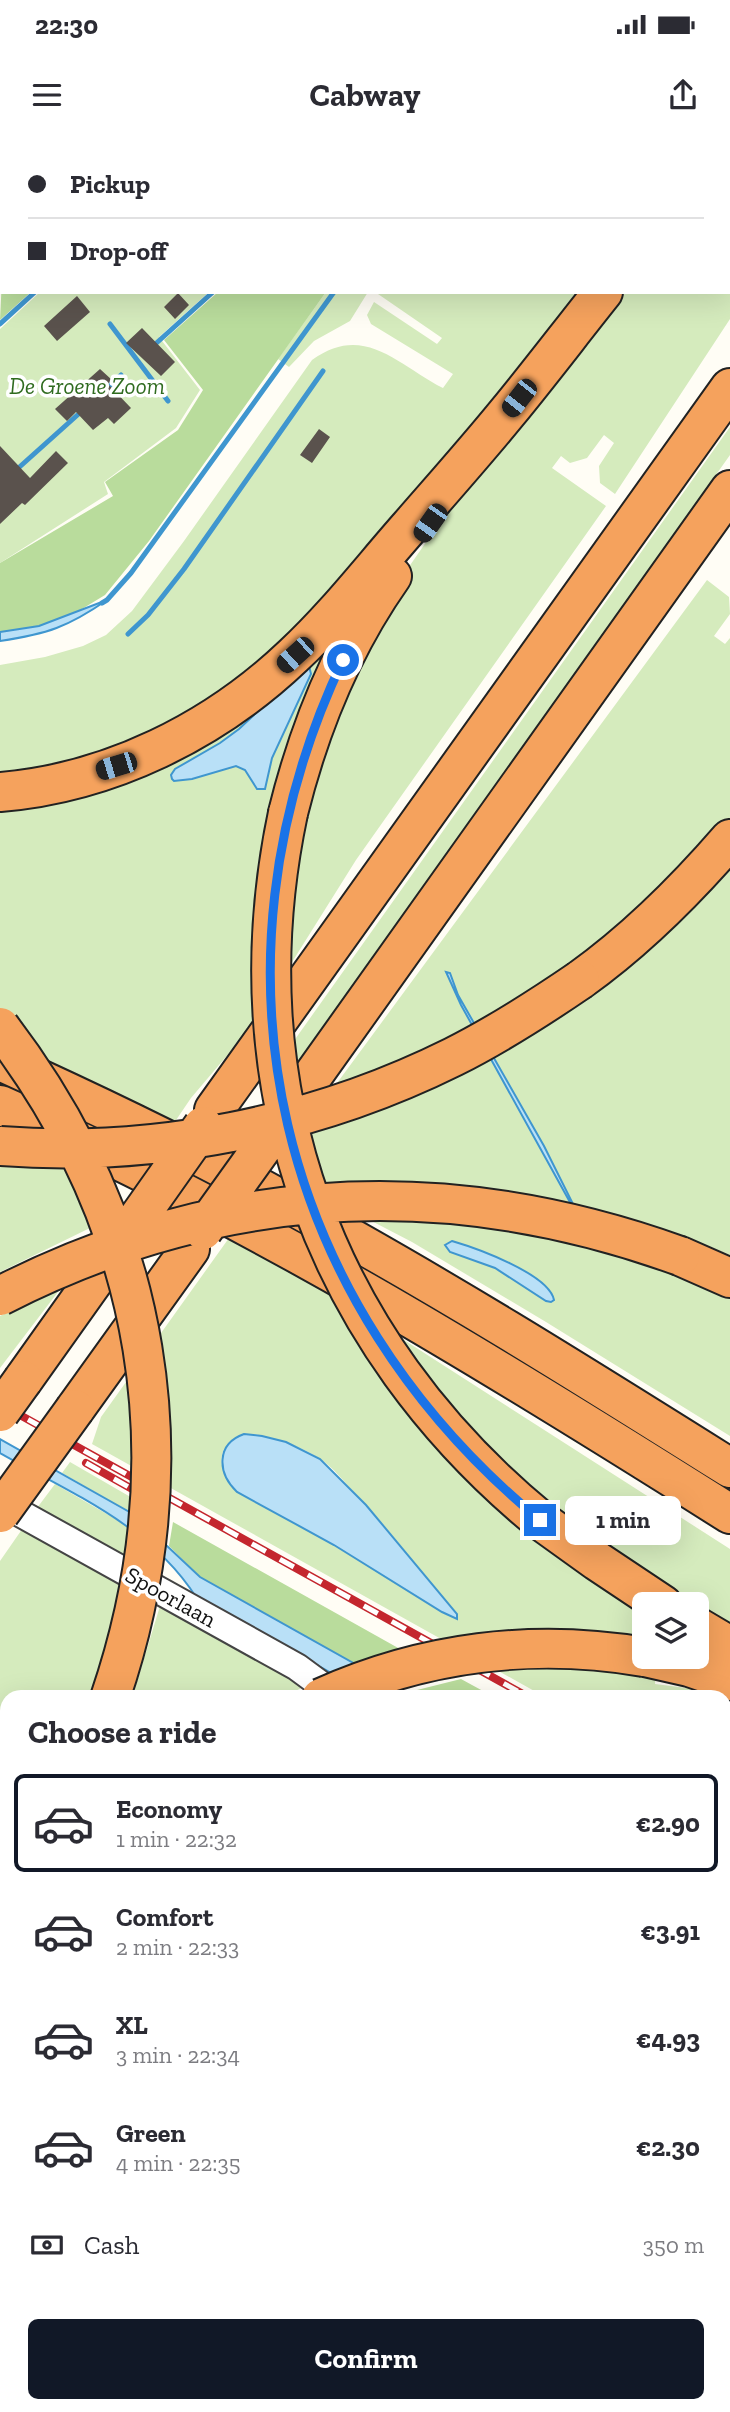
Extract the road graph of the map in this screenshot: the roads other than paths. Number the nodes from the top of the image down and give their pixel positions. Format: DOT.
graph roads {
  1 [pos="601,294"];
  2 [pos="730,371"];
  3 [pos="730,388"];
  4 [pos="508,413"];
  5 [pos="676,462"];
  6 [pos="730,490"];
  7 [pos="0,792"];
  8 [pos="730,839"];
  9 [pos="0,1027"];
  10 [pos="0,1061"];
  11 [pos="0,1105"];
  12 [pos="0,1146"];
  13 [pos="730,1278"];
  14 [pos="0,1296"];
  15 [pos="0,1412"];
  16 [pos="730,1468"];
  17 [pos="0,1502"];
  18 [pos="0,1513"];
  19 [pos="730,1514"];
  20 [pos="644,1592"];
  21 [pos="709,1634"];
  22 [pos="730,1646"];
  23 [pos="632,1656"];
  24 [pos="688,1669"];
  25 [pos="730,1681"];
  26 [pos="113,1690"];
  27 [pos="328,1690"];
  28 [pos="339,1690"];
  1 -- 4 [label="highway"];
  2 -- 5 [label="highway"];
  3 -- 5 [label="highway"];
  4 -- 7 [label="highway"];
  4 -- 20 [label="highway, bridge"];
  5 -- 15 [label="highway, bridge"];
  6 -- 18 [label="highway, bridge"];
  8 -- 12 [label="highway, bridge"];
  9 -- 26 [label="highway, bridge"];
  10 -- 16 [label="highway"];
  11 -- 19 [label="highway"];
  13 -- 14 [label="highway, bridge"];
  17 -- 27 [label="street, Spoorlaan"];
  21 -- 22 [label="highway"];
  23 -- 28 [label="highway, bridge"];
  24 -- 25 [label="highway"];
}
